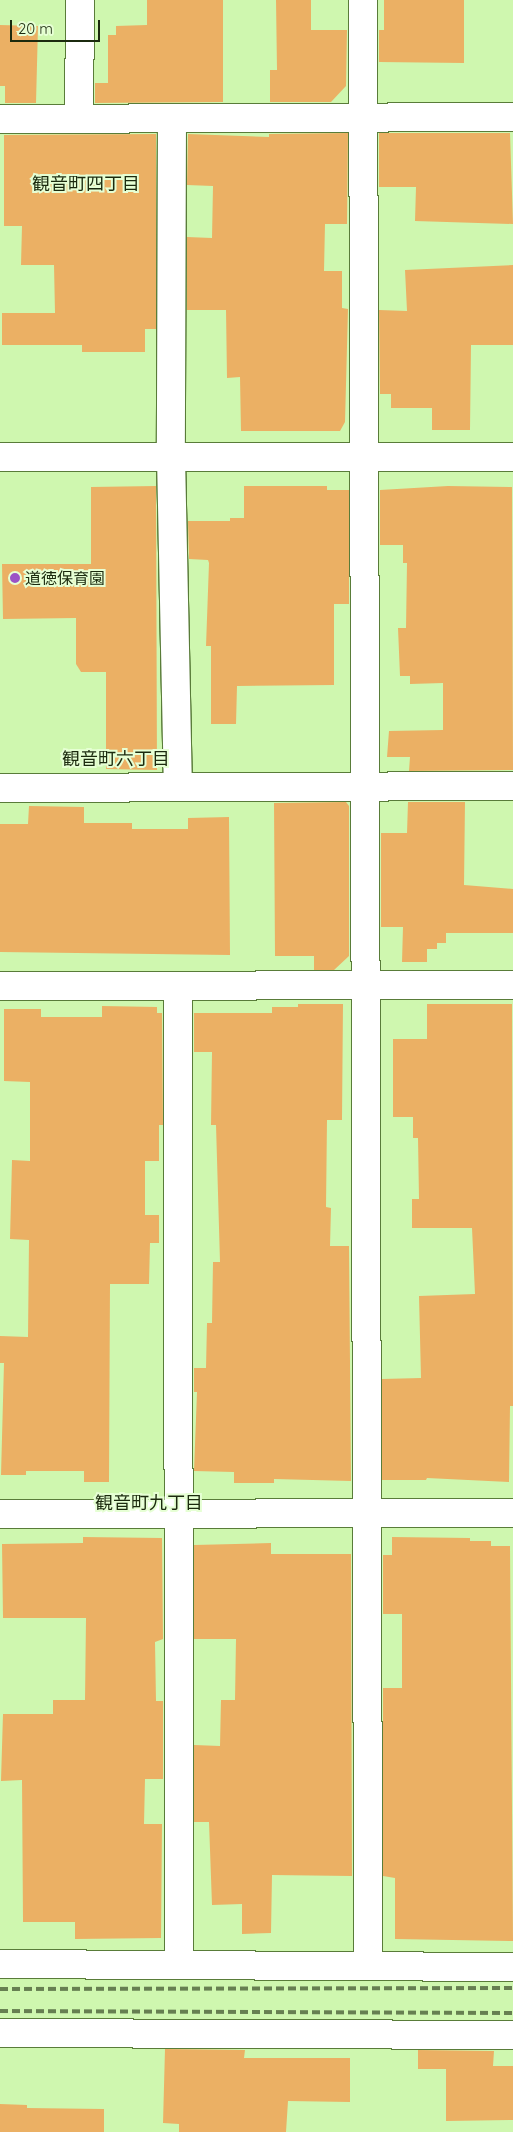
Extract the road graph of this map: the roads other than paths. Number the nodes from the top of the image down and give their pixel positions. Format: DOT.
graph roads {
  1 [pos="80,0"];
  2 [pos="363,0"];
  3 [pos="513,117"];
  4 [pos="79,118"];
  5 [pos="172,118"];
  6 [pos="363,118"];
  7 [pos="0,119"];
  8 [pos="0,457"];
  9 [pos="171,457"];
  10 [pos="365,457"];
  11 [pos="513,457"];
  12 [pos="365,786"];
  13 [pos="513,786"];
  14 [pos="178,787"];
  15 [pos="0,788"];
  16 [pos="513,984"];
  17 [pos="366,985"];
  18 [pos="0,986"];
  19 [pos="178,986"];
  20 [pos="178,1513"];
  21 [pos="367,1513"];
  22 [pos="513,1513"];
  23 [pos="0,1514"];
  24 [pos="0,1964"];
  25 [pos="179,1965"];
  26 [pos="368,1966"];
  27 [pos="513,1967"];
  28 [pos="0,2034"];
  29 [pos="513,2035"];
  1 -- 4 [label="street"];
  2 -- 6 [label="street"];
  3 -- 6 [label="street"];
  4 -- 5 [label="street"];
  4 -- 7 [label="street"];
  5 -- 6 [label="street"];
  5 -- 9 [label="street"];
  6 -- 10 [label="street"];
  8 -- 9 [label="street"];
  9 -- 10 [label="street"];
  9 -- 14 [label="street"];
  10 -- 11 [label="street"];
  10 -- 12 [label="street"];
  12 -- 13 [label="street"];
  12 -- 14 [label="street"];
  12 -- 17 [label="street"];
  14 -- 15 [label="street"];
  16 -- 17 [label="street"];
  17 -- 19 [label="street"];
  17 -- 21 [label="street"];
  18 -- 19 [label="street"];
  19 -- 20 [label="street"];
  20 -- 21 [label="street"];
  20 -- 23 [label="street"];
  20 -- 25 [label="street"];
  21 -- 22 [label="street"];
  21 -- 26 [label="street"];
  24 -- 25 [label="street"];
  25 -- 26 [label="street"];
  26 -- 27 [label="street"];
  28 -- 29 [label="street"];
}
